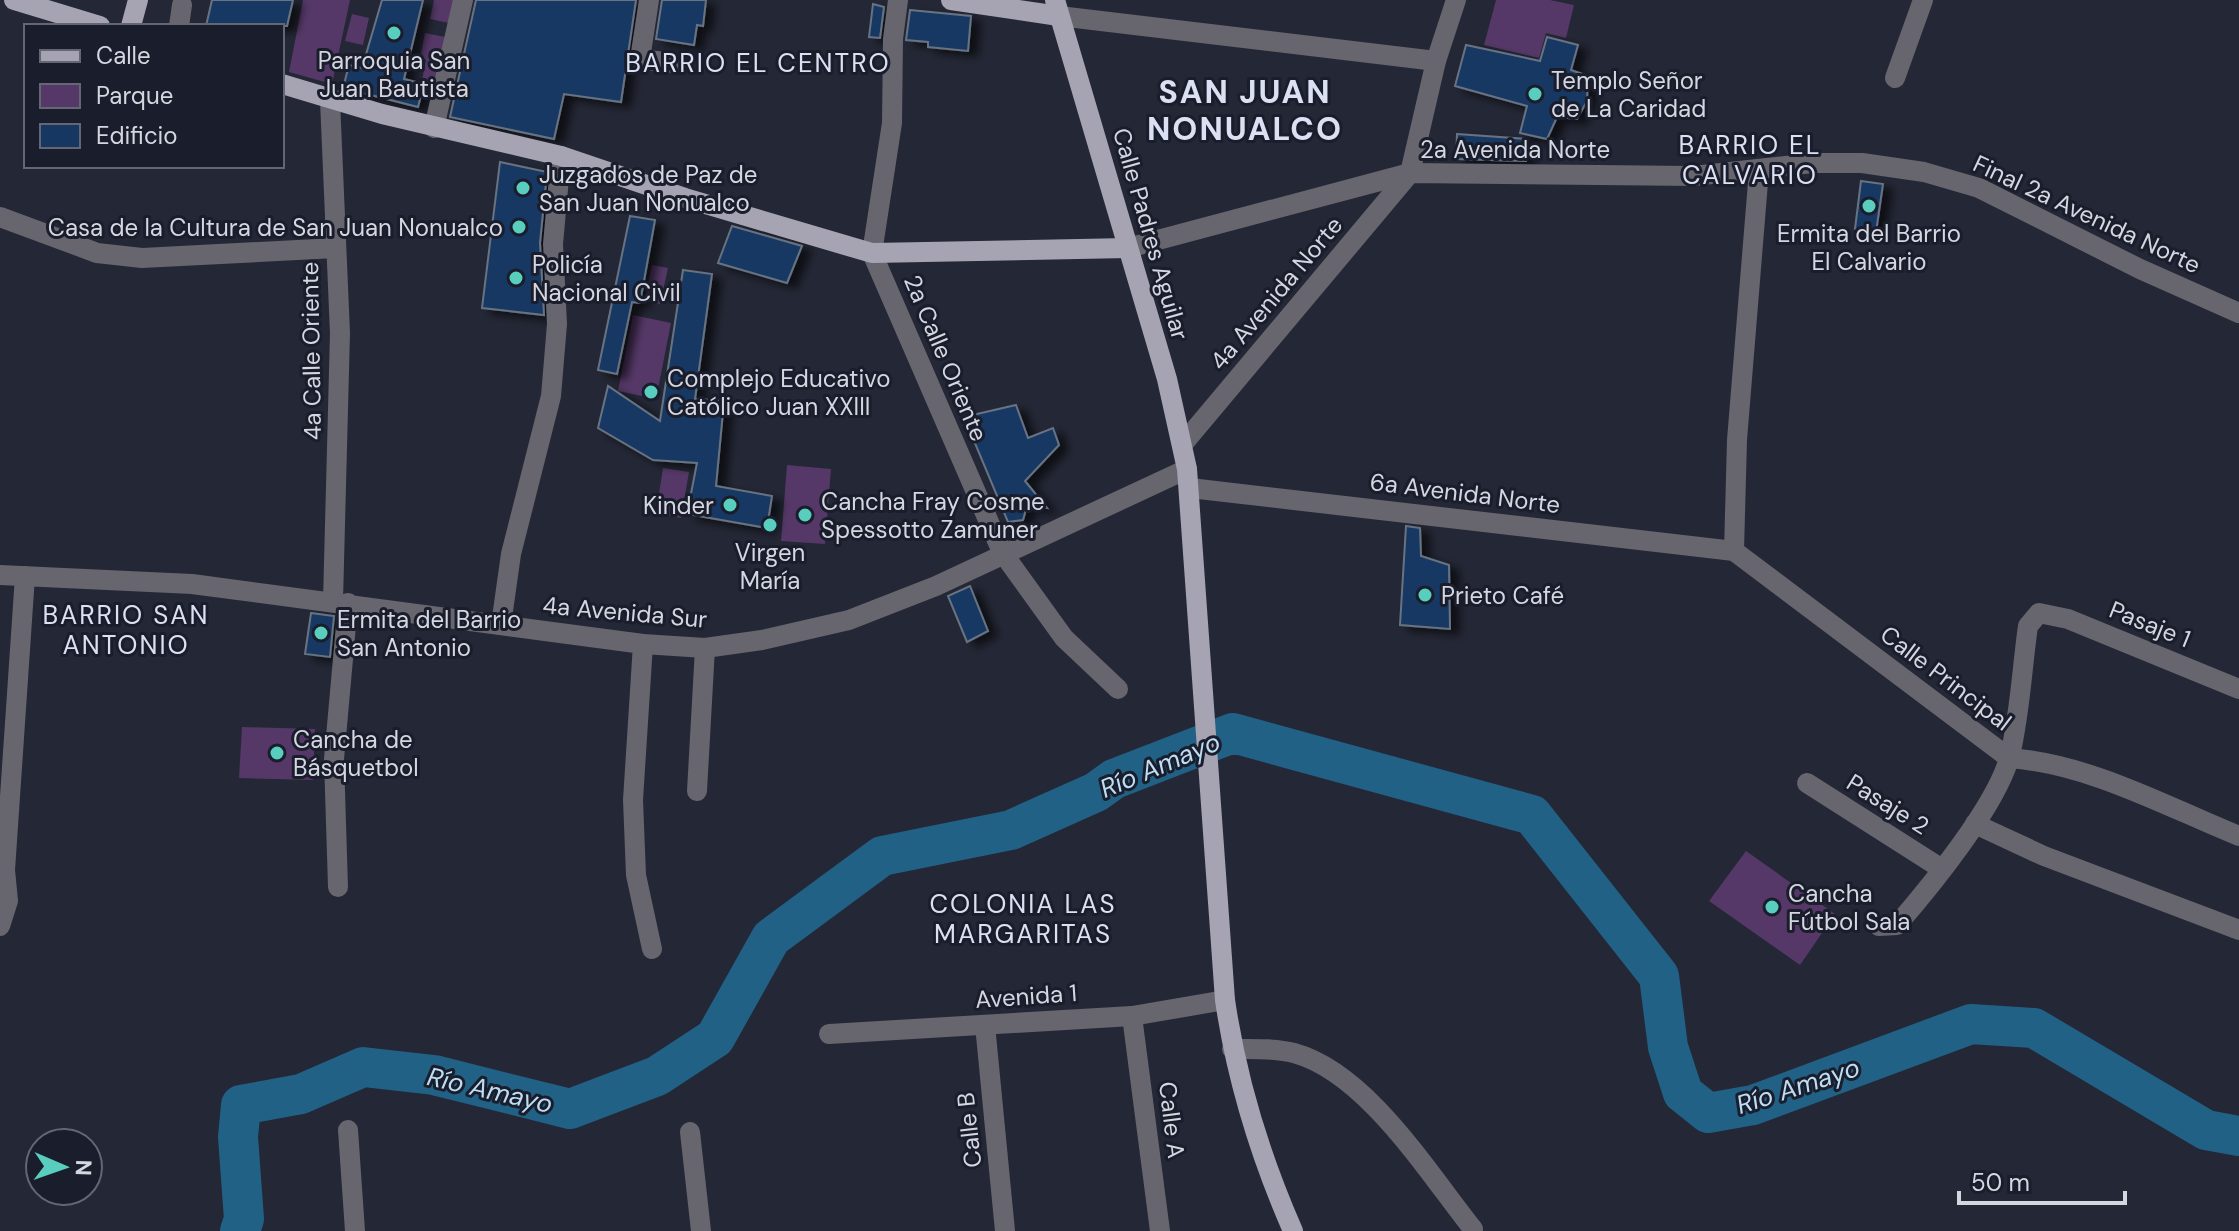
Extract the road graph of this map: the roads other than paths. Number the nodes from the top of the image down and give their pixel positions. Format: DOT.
graph roads {
  1 [pos="14,0"];
  2 [pos="138,0"];
  3 [pos="463,0"];
  4 [pos="649,0"];
  5 [pos="898,0"];
  6 [pos="951,0"];
  7 [pos="1456,0"];
  8 [pos="1923,0"];
  9 [pos="182,5"];
  10 [pos="1057,8"];
  11 [pos="93,24"];
  12 [pos="132,24"];
  13 [pos="179,24"];
  14 [pos="1436,61"];
  15 [pos="673,63"];
  16 [pos="1895,78"];
  17 [pos="284,85"];
  18 [pos="330,100"];
  19 [pos="434,128"];
  20 [pos="561,156"];
  21 [pos="1862,163"];
  22 [pos="1759,170"];
  23 [pos="1410,173"];
  24 [pos="0,217"];
  25 [pos="336,248"];
  26 [pos="1128,248"];
  27 [pos="872,253"];
  28 [pos="2239,313"];
  29 [pos="1182,445"];
  30 [pos="1188,478"];
  31 [pos="1734,551"];
  32 [pos="1002,552"];
  33 [pos="0,575"];
  34 [pos="25,576"];
  35 [pos="340,602"];
  36 [pos="501,625"];
  37 [pos="643,644"];
  38 [pos="705,648"];
  39 [pos="1118,689"];
  40 [pos="2239,689"];
  41 [pos="2009,758"];
  42 [pos="1807,783"];
  43 [pos="697,791"];
  44 [pos="1975,824"];
  45 [pos="2239,836"];
  46 [pos="1942,869"];
  47 [pos="3,870"];
  48 [pos="338,887"];
  49 [pos="0,926"];
  50 [pos="1879,926"];
  51 [pos="2239,930"];
  52 [pos="652,949"];
  53 [pos="1225,1000"];
  54 [pos="1132,1016"];
  55 [pos="985,1025"];
  56 [pos="829,1034"];
  57 [pos="1232,1049"];
  58 [pos="348,1130"];
  59 [pos="690,1132"];
  60 [pos="1473,1229"];
  61 [pos="355,1231"];
  62 [pos="701,1231"];
  63 [pos="1005,1231"];
  64 [pos="1160,1231"];
  65 [pos="1293,1231"];
  1 -- 11 [label="main road"];
  2 -- 12 [label="main road"];
  3 -- 19 [label="street"];
  4 -- 15 [label="street"];
  5 -- 27 [label="street"];
  6 -- 10 [label="main road"];
  7 -- 14 [label="street"];
  8 -- 16 [label="street"];
  9 -- 13 [label="street"];
  10 -- 14 [label="street"];
  10 -- 26 [label="main road, Calle Padres Aguilar"];
  14 -- 23 [label="street"];
  17 -- 18 [label="main road"];
  18 -- 19 [label="main road"];
  18 -- 25 [label="street, 4a Calle Oriente"];
  19 -- 20 [label="main road"];
  20 -- 27 [label="main road"];
  20 -- 36 [label="street"];
  21 -- 22 [label="street, 2a Avenida Norte"];
  21 -- 28 [label="street, Final 2a Avenida Norte"];
  22 -- 23 [label="street, 2a Avenida Norte"];
  22 -- 31 [label="street"];
  23 -- 26 [label="street, 2a Avenida Norte"];
  23 -- 29 [label="street, 4a Avenida Norte"];
  24 -- 25 [label="street"];
  25 -- 35 [label="street, 4a Calle Oriente"];
  26 -- 27 [label="main road"];
  26 -- 29 [label="main road, Calle Padres Aguilar"];
  27 -- 32 [label="street, 2a Calle Oriente"];
  29 -- 30 [label="main road, Calle Padres Aguilar"];
  30 -- 31 [label="street, 6a Avenida Norte"];
  30 -- 32 [label="street, 4a Avenida Sur"];
  30 -- 53 [label="main road, Calle Padres Aguilar"];
  31 -- 41 [label="street, Calle Principal"];
  32 -- 38 [label="street, 4a Avenida Sur"];
  32 -- 39 [label="street, 2a Calle Oriente"];
  33 -- 34 [label="street, 4a Avenida Sur"];
  34 -- 35 [label="street, 4a Avenida Sur"];
  34 -- 47 [label="street"];
  35 -- 36 [label="street, 4a Avenida Sur"];
  35 -- 48 [label="street, 4a Calle Oriente"];
  36 -- 37 [label="street, 4a Avenida Sur"];
  37 -- 38 [label="street, 4a Avenida Sur"];
  37 -- 52 [label="street"];
  38 -- 43 [label="street"];
  40 -- 41 [label="street, Pasaje 1"];
  41 -- 44 [label="street"];
  41 -- 45 [label="street, Calle Principal"];
  42 -- 46 [label="street, Pasaje 2"];
  44 -- 46 [label="street"];
  44 -- 51 [label="street"];
  46 -- 50 [label="street"];
  47 -- 49 [label="street"];
  53 -- 54 [label="street, Avenida 1"];
  53 -- 57 [label="main road, Calle Padres Aguilar"];
  54 -- 55 [label="street, Avenida 1"];
  54 -- 64 [label="street, Calle A"];
  55 -- 56 [label="street, Avenida 1"];
  55 -- 63 [label="street, Calle B"];
  57 -- 60 [label="street"];
  57 -- 65 [label="main road, Calle Padres Aguilar"];
  58 -- 61 [label="street"];
  59 -- 62 [label="street"];
}
